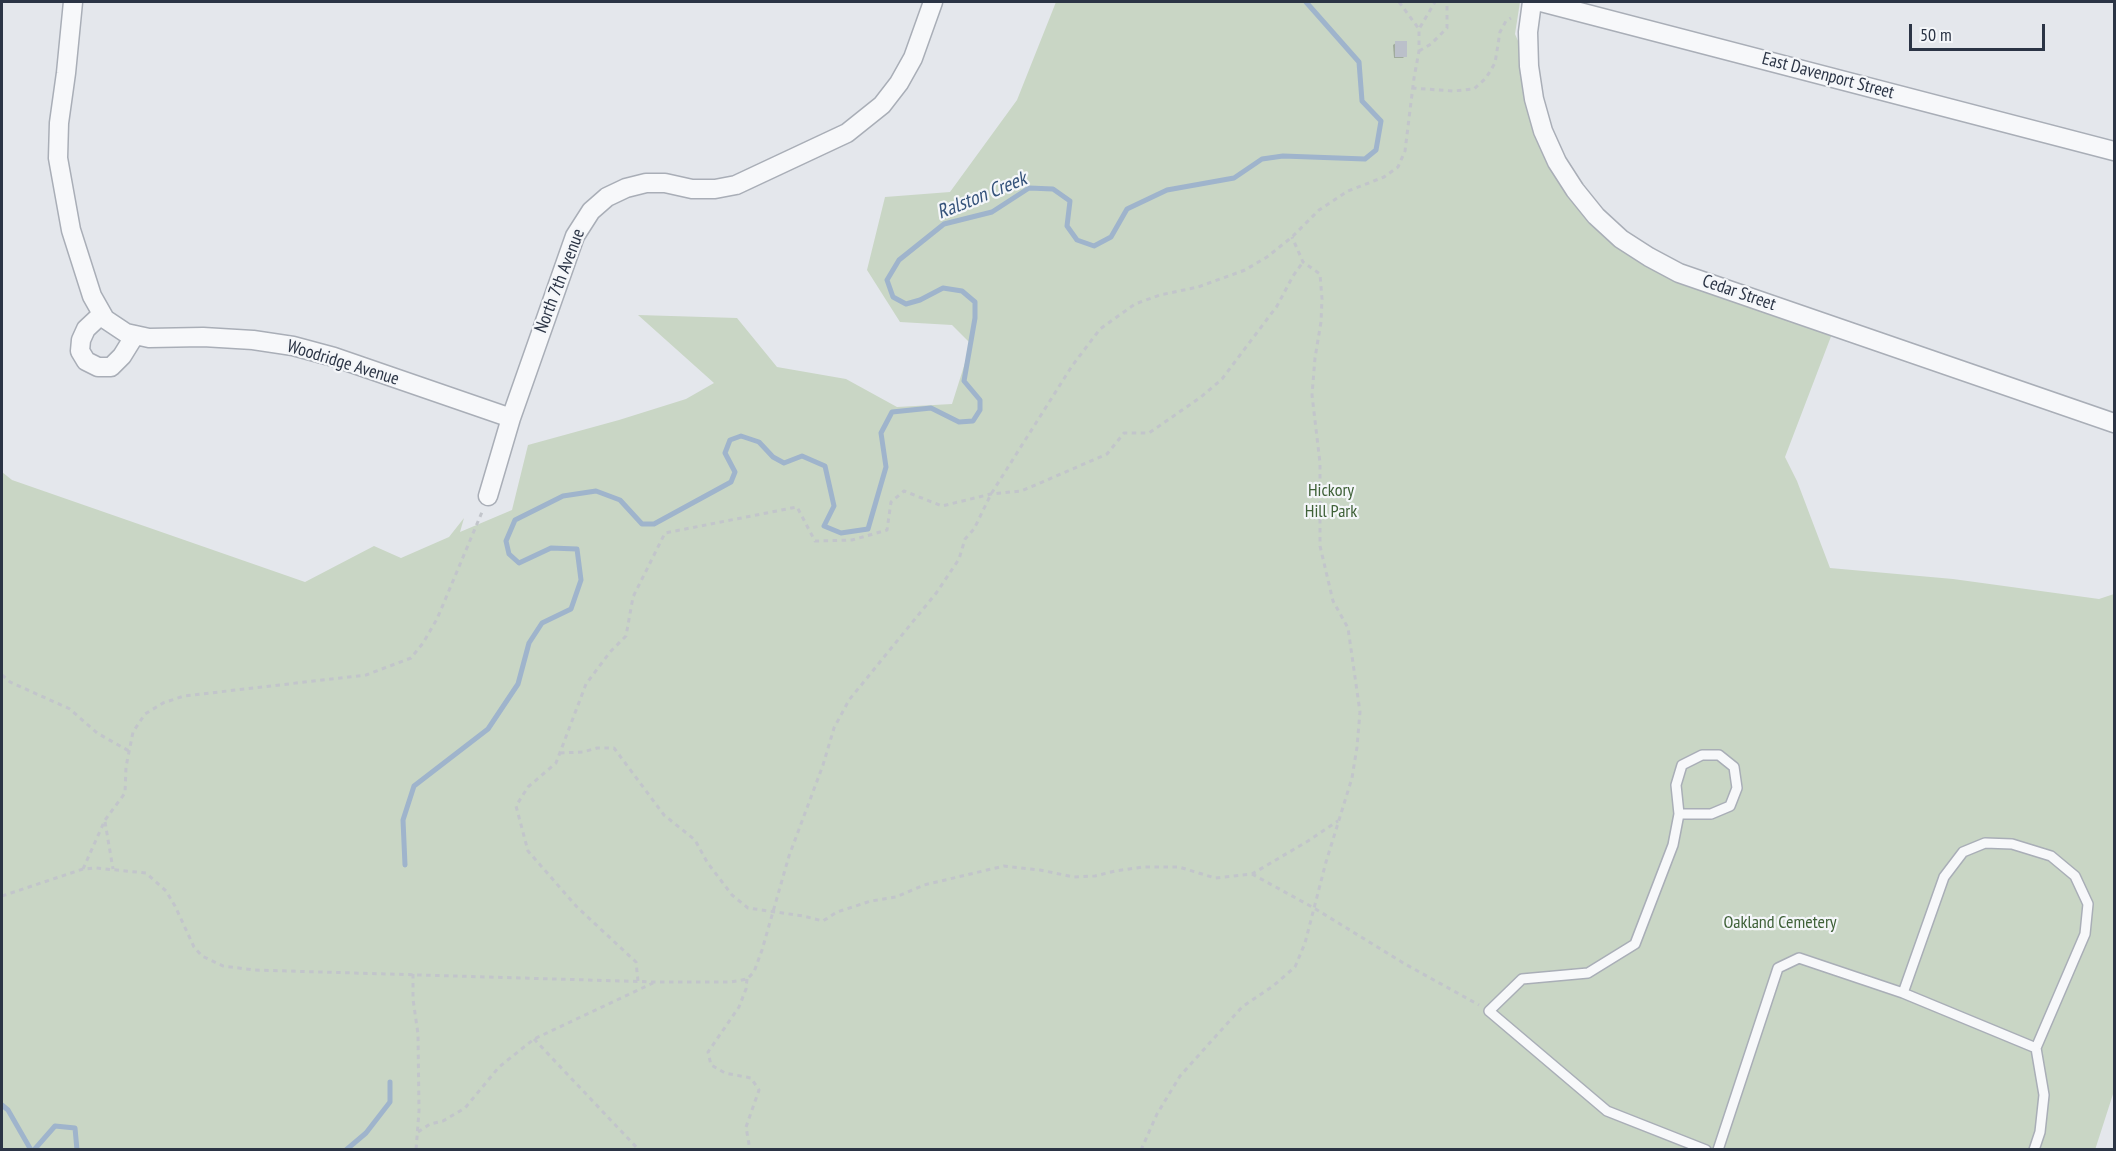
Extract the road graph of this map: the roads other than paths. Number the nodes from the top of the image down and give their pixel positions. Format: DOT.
graph roads {
  1 [pos="73,2"];
  2 [pos="933,2"];
  3 [pos="1535,5"];
  4 [pos="2115,151"];
  5 [pos="102,314"];
  6 [pos="135,335"];
  7 [pos="511,418"];
  8 [pos="2115,423"];
  9 [pos="489,496"];
  10 [pos="1679,814"];
  11 [pos="1903,993"];
  12 [pos="2036,1048"];
  13 [pos="1706,1149"];
  14 [pos="1718,1149"];
  15 [pos="2034,1149"];
  1 -- 5 [label="street, Woodridge Avenue"];
  2 -- 7 [label="street, North 7th Avenue"];
  3 -- 4 [label="street, East Davenport Street"];
  3 -- 8 [label="street, Cedar Street"];
  5 -- 6 [label="street, Woodridge Avenue"];
  5 -- 6 [label="street"];
  6 -- 7 [label="street, Woodridge Avenue"];
  7 -- 9 [label="street, North 7th Avenue"];
  10 -- 10 [label="lane"];
  10 -- 13 [label="lane"];
  11 -- 12 [label="lane"];
  11 -- 12 [label="lane"];
  11 -- 14 [label="lane"];
  12 -- 15 [label="lane"];
}
